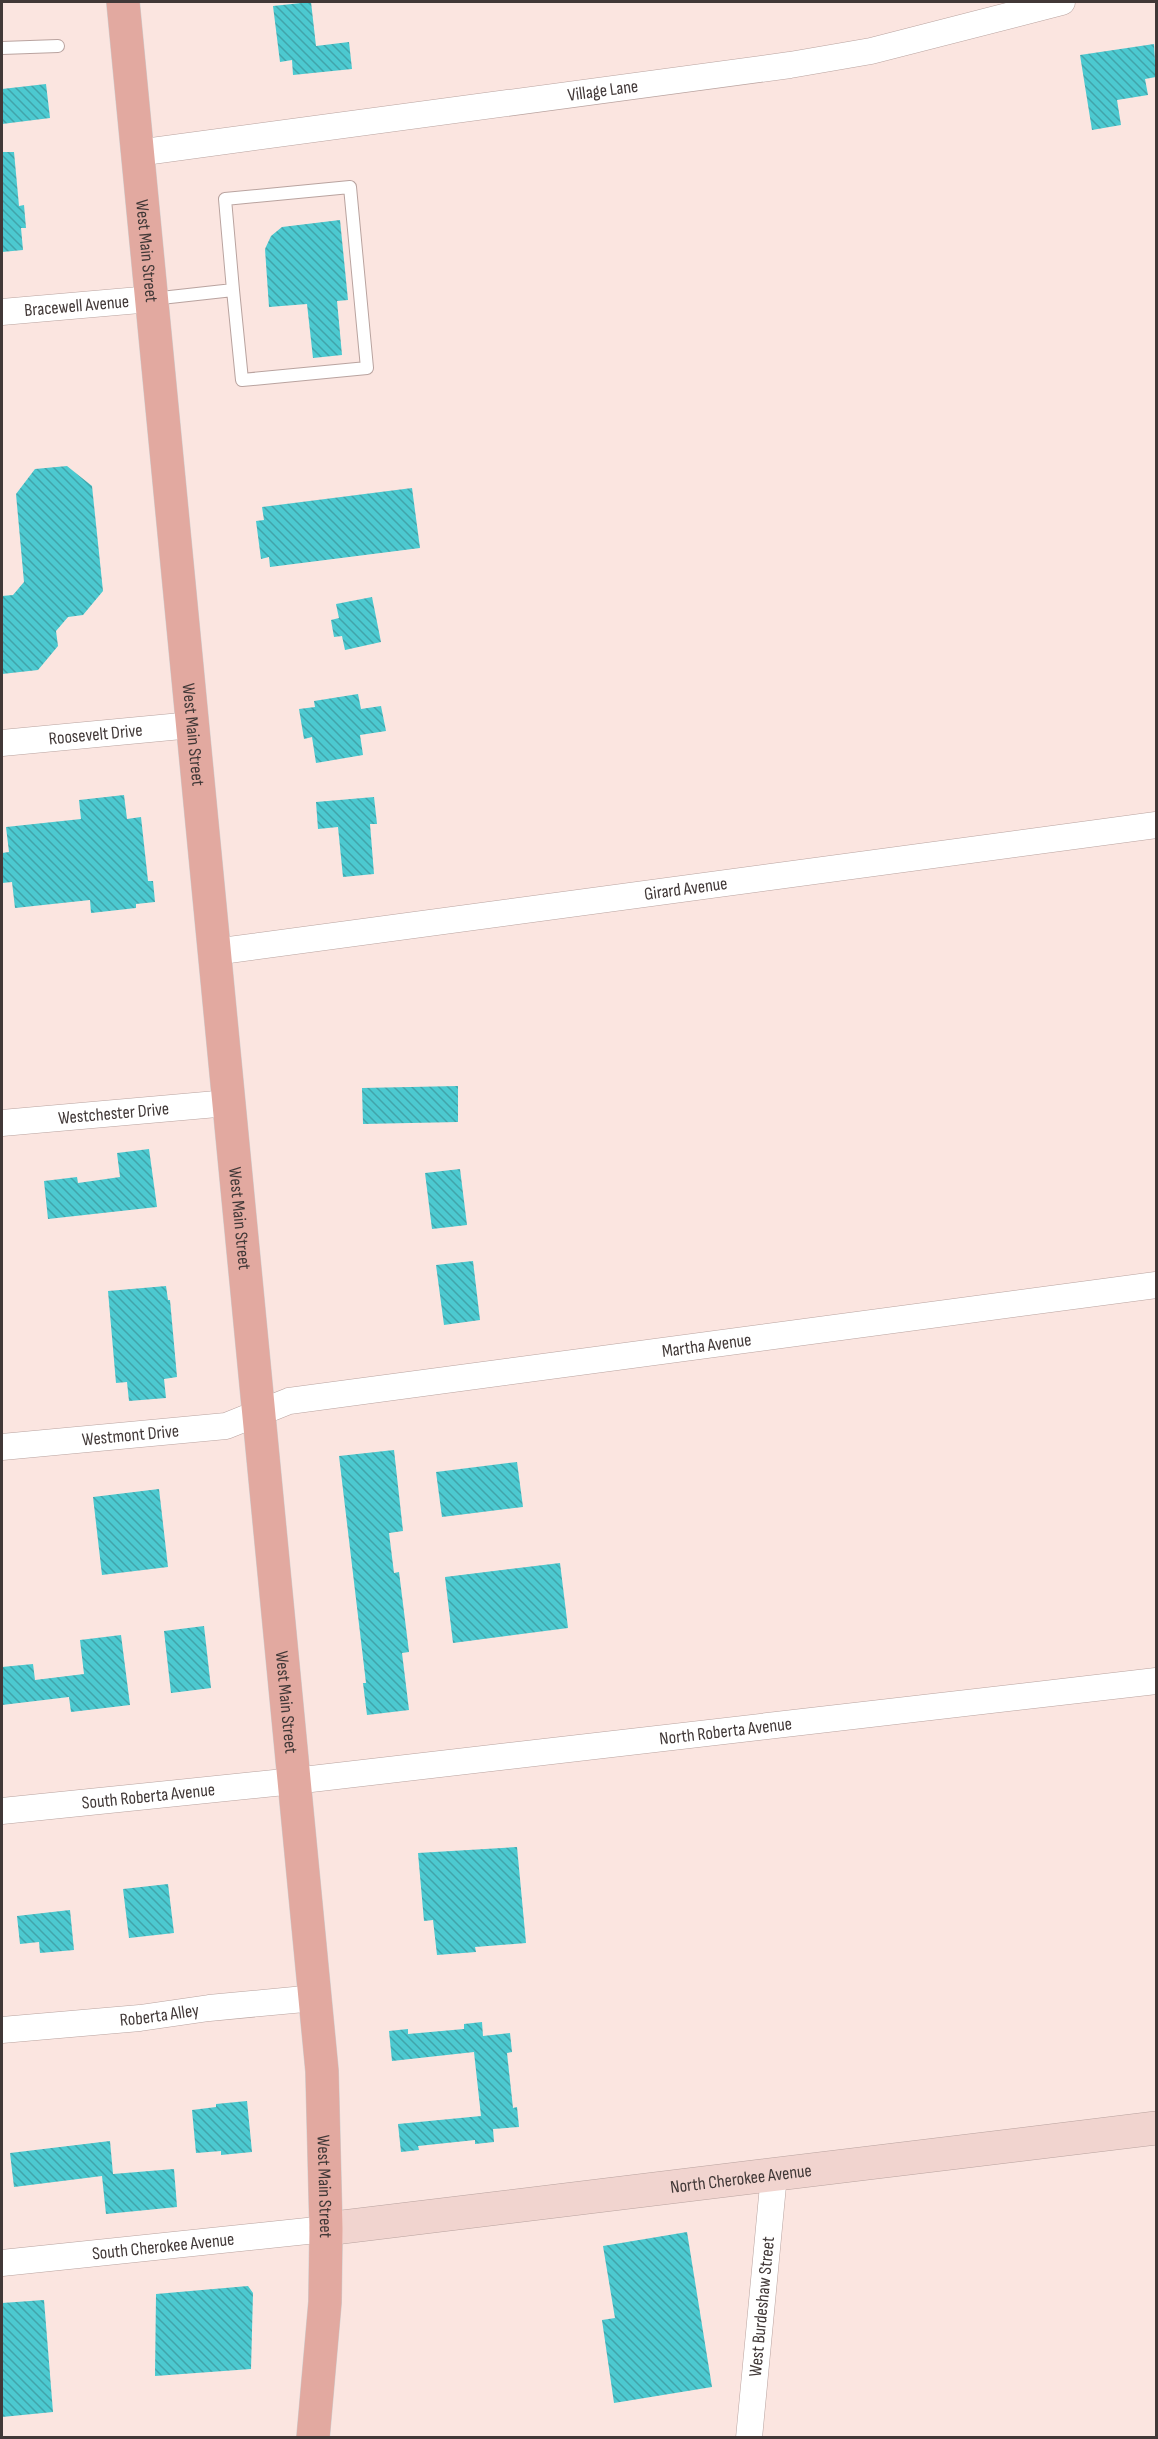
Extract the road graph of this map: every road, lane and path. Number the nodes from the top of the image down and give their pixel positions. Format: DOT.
graph roads {
  1 [pos="123,2"];
  2 [pos="1062,2"];
  3 [pos="58,46"];
  4 [pos="2,48"];
  5 [pos="137,153"];
  6 [pos="233,290"];
  7 [pos="151,299"];
  8 [pos="2,312"];
  9 [pos="192,725"];
  10 [pos="2,742"];
  11 [pos="1156,825"];
  12 [pos="214,952"];
  13 [pos="228,1103"];
  14 [pos="2,1123"];
  15 [pos="1156,1285"];
  16 [pos="258,1413"];
  17 [pos="2,1447"];
  18 [pos="1156,1681"];
  19 [pos="294,1781"];
  20 [pos="2,1811"];
  21 [pos="315,1998"];
  22 [pos="2,2030"];
  23 [pos="1156,2128"];
  24 [pos="774,2175"];
  25 [pos="326,2229"];
  26 [pos="2,2264"];
  27 [pos="313,2438"];
  28 [pos="750,2438"];
  1 -- 5 [label="main road, West Main Street"];
  2 -- 5 [label="street, Village Lane"];
  3 -- 4 [label="lane"];
  5 -- 7 [label="main road, West Main Street"];
  6 -- 6 [label="lane"];
  6 -- 7 [label="lane"];
  7 -- 8 [label="street, Bracewell Avenue"];
  7 -- 9 [label="main road, West Main Street"];
  9 -- 10 [label="street, Roosevelt Drive"];
  9 -- 12 [label="main road, West Main Street"];
  11 -- 12 [label="street, Girard Avenue"];
  12 -- 13 [label="main road, West Main Street"];
  13 -- 14 [label="street, Westchester Drive"];
  13 -- 16 [label="main road, West Main Street"];
  15 -- 16 [label="street, Martha Avenue"];
  16 -- 17 [label="street, Westmont Drive"];
  16 -- 19 [label="main road, West Main Street"];
  18 -- 19 [label="street, North Roberta Avenue"];
  19 -- 20 [label="street, South Roberta Avenue"];
  19 -- 21 [label="main road, West Main Street"];
  21 -- 22 [label="street, Roberta Alley"];
  21 -- 25 [label="main road, West Main Street"];
  23 -- 24 [label="street, North Cherokee Avenue"];
  24 -- 25 [label="street, North Cherokee Avenue"];
  24 -- 28 [label="street, West Burdeshaw Street"];
  25 -- 26 [label="street, South Cherokee Avenue"];
  25 -- 27 [label="main road, West Main Street"];
}
